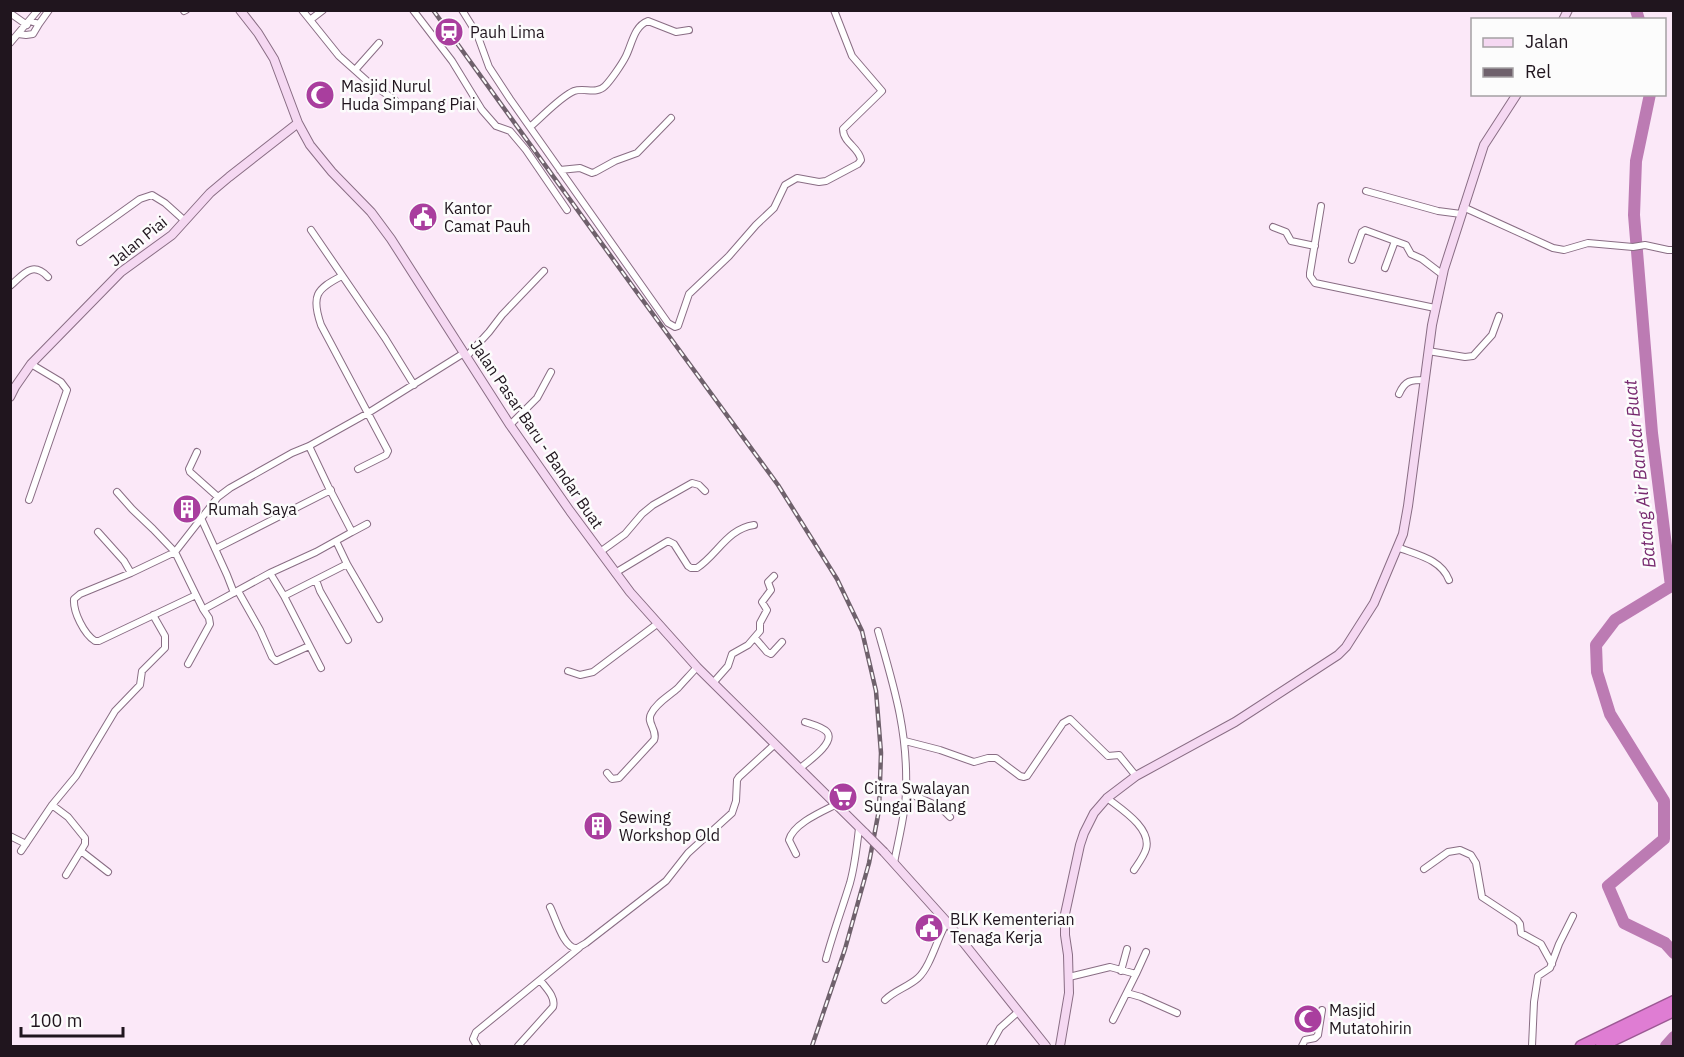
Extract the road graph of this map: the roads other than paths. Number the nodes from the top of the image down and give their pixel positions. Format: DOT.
graph roads {
  1 [pos="38,10"];
  2 [pos="49,10"];
  3 [pos="240,10"];
  4 [pos="302,10"];
  5 [pos="323,10"];
  6 [pos="413,10"];
  7 [pos="462,10"];
  8 [pos="834,10"];
  9 [pos="10,13"];
  10 [pos="310,20"];
  11 [pos="28,23"];
  12 [pos="39,24"];
  13 [pos="689,30"];
  14 [pos="18,34"];
  15 [pos="10,43"];
  16 [pos="379,43"];
  17 [pos="355,70"];
  18 [pos="1516,96"];
  19 [pos="395,100"];
  20 [pos="671,118"];
  21 [pos="298,123"];
  22 [pos="530,127"];
  23 [pos="560,170"];
  24 [pos="1366,191"];
  25 [pos="1321,207"];
  26 [pos="567,210"];
  27 [pos="1462,211"];
  28 [pos="185,221"];
  29 [pos="1273,228"];
  30 [pos="310,230"];
  31 [pos="1395,241"];
  32 [pos="80,242"];
  33 [pos="1315,246"];
  34 [pos="1674,250"];
  35 [pos="1352,260"];
  36 [pos="1385,268"];
  37 [pos="544,271"];
  38 [pos="1443,275"];
  39 [pos="342,276"];
  40 [pos="48,277"];
  41 [pos="10,286"];
  42 [pos="1435,308"];
  43 [pos="1499,316"];
  44 [pos="1428,351"];
  45 [pos="465,354"];
  46 [pos="31,364"];
  47 [pos="551,372"];
  48 [pos="1425,380"];
  49 [pos="13,385"];
  50 [pos="414,385"];
  51 [pos="1399,394"];
  52 [pos="10,397"];
  53 [pos="368,412"];
  54 [pos="510,425"];
  55 [pos="309,446"];
  56 [pos="196,452"];
  57 [pos="358,469"];
  58 [pos="331,490"];
  59 [pos="705,491"];
  60 [pos="117,492"];
  61 [pos="218,497"];
  62 [pos="29,500"];
  63 [pos="201,519"];
  64 [pos="367,524"];
  65 [pos="754,525"];
  66 [pos="98,532"];
  67 [pos="352,532"];
  68 [pos="336,541"];
  69 [pos="1398,547"];
  70 [pos="215,549"];
  71 [pos="175,552"];
  72 [pos="600,552"];
  73 [pos="347,564"];
  74 [pos="131,573"];
  75 [pos="270,573"];
  76 [pos="615,573"];
  77 [pos="774,576"];
  78 [pos="316,580"];
  79 [pos="1449,580"];
  80 [pos="236,592"];
  81 [pos="196,595"];
  82 [pos="284,596"];
  83 [pos="203,609"];
  84 [pos="153,615"];
  85 [pos="378,619"];
  86 [pos="657,624"];
  87 [pos="878,631"];
  88 [pos="755,638"];
  89 [pos="348,640"];
  90 [pos="782,642"];
  91 [pos="309,646"];
  92 [pos="188,664"];
  93 [pos="697,667"];
  94 [pos="321,668"];
  95 [pos="568,671"];
  96 [pos="713,683"];
  97 [pos="805,722"];
  98 [pos="905,741"];
  99 [pos="774,745"];
  100 [pos="799,769"];
  101 [pos="608,773"];
  102 [pos="1137,776"];
  103 [pos="906,792"];
  104 [pos="1107,798"];
  105 [pos="52,805"];
  106 [pos="835,805"];
  107 [pos="950,817"];
  108 [pos="862,831"];
  109 [pos="10,836"];
  110 [pos="26,844"];
  111 [pos="21,851"];
  112 [pos="81,851"];
  113 [pos="795,854"];
  114 [pos="894,863"];
  115 [pos="1424,869"];
  116 [pos="1134,870"];
  117 [pos="108,872"];
  118 [pos="66,876"];
  119 [pos="550,907"];
  120 [pos="1572,916"];
  121 [pos="947,922"];
  122 [pos="580,947"];
  123 [pos="1127,949"];
  124 [pos="1146,952"];
  125 [pos="826,959"];
  126 [pos="1552,964"];
  127 [pos="1122,971"];
  128 [pos="1136,974"];
  129 [pos="1068,977"];
  130 [pos="540,980"];
  131 [pos="1127,993"];
  132 [pos="885,1000"];
  133 [pos="1668,1003"];
  134 [pos="1322,1010"];
  135 [pos="1674,1011"];
  136 [pos="1018,1012"];
  137 [pos="1177,1013"];
  138 [pos="1113,1020"];
  139 [pos="477,1047"];
  140 [pos="518,1047"];
  141 [pos="990,1047"];
  142 [pos="1046,1047"];
  143 [pos="1060,1047"];
  144 [pos="1302,1047"];
  145 [pos="1532,1047"];
  146 [pos="1581,1047"];
  147 [pos="1601,1047"];
  1 -- 11 [label="street"];
  2 -- 12 [label="street"];
  3 -- 21 [label="street, Jalan Pasar Baru - Bandar Buat"];
  4 -- 10 [label="street"];
  5 -- 10 [label="street"];
  6 -- 26 [label="street"];
  7 -- 22 [label="street"];
  8 -- 23 [label="street"];
  9 -- 11 [label="street"];
  10 -- 17 [label="street"];
  11 -- 12 [label="street"];
  11 -- 14 [label="street"];
  12 -- 14 [label="street"];
  13 -- 22 [label="street"];
  14 -- 15 [label="street"];
  16 -- 17 [label="street"];
  17 -- 19 [label="street"];
  18 -- 27 [label="street"];
  20 -- 23 [label="street"];
  21 -- 28 [label="street, Jalan Piai"];
  21 -- 45 [label="street, Jalan Pasar Baru - Bandar Buat"];
  22 -- 23 [label="street"];
  24 -- 27 [label="street"];
  25 -- 33 [label="street"];
  27 -- 34 [label="street"];
  27 -- 38 [label="street"];
  28 -- 32 [label="street"];
  28 -- 46 [label="street, Jalan Piai"];
  29 -- 33 [label="street"];
  30 -- 39 [label="street"];
  31 -- 35 [label="street"];
  31 -- 36 [label="street"];
  31 -- 38 [label="street"];
  33 -- 42 [label="street"];
  37 -- 45 [label="street"];
  38 -- 42 [label="street"];
  39 -- 50 [label="street"];
  39 -- 53 [label="street"];
  40 -- 41 [label="street"];
  42 -- 44 [label="street"];
  43 -- 44 [label="street"];
  44 -- 48 [label="street"];
  45 -- 50 [label="street"];
  45 -- 54 [label="street, Jalan Pasar Baru - Bandar Buat"];
  46 -- 49 [label="street, Jalan Piai"];
  46 -- 62 [label="street"];
  47 -- 54 [label="street"];
  48 -- 51 [label="street"];
  48 -- 69 [label="street"];
  49 -- 52 [label="street, Jalan Piai"];
  50 -- 53 [label="street"];
  53 -- 55 [label="street"];
  53 -- 57 [label="street"];
  54 -- 72 [label="street, Jalan Pasar Baru - Bandar Buat"];
  55 -- 58 [label="street"];
  55 -- 61 [label="street"];
  56 -- 61 [label="street"];
  58 -- 67 [label="street"];
  58 -- 70 [label="street"];
  59 -- 72 [label="street"];
  60 -- 71 [label="street"];
  61 -- 63 [label="street"];
  63 -- 70 [label="street"];
  63 -- 71 [label="street"];
  64 -- 67 [label="street"];
  65 -- 76 [label="street"];
  66 -- 74 [label="street"];
  67 -- 68 [label="street"];
  68 -- 73 [label="street"];
  68 -- 75 [label="street"];
  69 -- 79 [label="street"];
  69 -- 102 [label="street"];
  70 -- 80 [label="street"];
  71 -- 74 [label="street"];
  71 -- 81 [label="street"];
  72 -- 76 [label="street, Jalan Pasar Baru - Bandar Buat"];
  73 -- 78 [label="street"];
  73 -- 85 [label="street"];
  74 -- 84 [label="street"];
  75 -- 80 [label="street"];
  75 -- 82 [label="street"];
  76 -- 86 [label="street, Jalan Pasar Baru - Bandar Buat"];
  77 -- 88 [label="street"];
  78 -- 82 [label="street"];
  78 -- 89 [label="street"];
  80 -- 83 [label="street"];
  80 -- 91 [label="street"];
  81 -- 83 [label="street"];
  81 -- 84 [label="street"];
  82 -- 91 [label="street"];
  83 -- 92 [label="street"];
  84 -- 105 [label="street"];
  86 -- 93 [label="street, Jalan Pasar Baru - Bandar Buat"];
  86 -- 95 [label="street"];
  87 -- 98 [label="street"];
  88 -- 90 [label="street"];
  88 -- 96 [label="street"];
  91 -- 94 [label="street"];
  93 -- 96 [label="street, Jalan Pasar Baru - Bandar Buat"];
  93 -- 101 [label="street"];
  96 -- 99 [label="street, Jalan Pasar Baru - Bandar Buat"];
  97 -- 100 [label="street"];
  98 -- 102 [label="street"];
  98 -- 103 [label="street"];
  99 -- 100 [label="street, Jalan Pasar Baru - Bandar Buat"];
  99 -- 122 [label="street"];
  100 -- 106 [label="street, Jalan Pasar Baru - Bandar Buat"];
  102 -- 104 [label="street"];
  103 -- 107 [label="street"];
  103 -- 114 [label="street"];
  104 -- 116 [label="street"];
  104 -- 129 [label="street"];
  105 -- 110 [label="street"];
  105 -- 112 [label="street"];
  106 -- 108 [label="street, Jalan Pasar Baru - Bandar Buat"];
  106 -- 113 [label="street"];
  108 -- 114 [label="street, Jalan Pasar Baru - Bandar Buat, bridge"];
  108 -- 125 [label="street"];
  109 -- 110 [label="street"];
  110 -- 111 [label="street"];
  112 -- 117 [label="street"];
  112 -- 118 [label="street"];
  114 -- 121 [label="street, Jalan Pasar Baru - Bandar Buat"];
  115 -- 126 [label="street"];
  119 -- 122 [label="street"];
  120 -- 126 [label="street"];
  121 -- 132 [label="street"];
  121 -- 136 [label="street, Jalan Pasar Baru - Bandar Buat"];
  122 -- 130 [label="street"];
  123 -- 127 [label="street"];
  124 -- 128 [label="street"];
  126 -- 145 [label="street"];
  127 -- 128 [label="street"];
  127 -- 129 [label="street"];
  128 -- 131 [label="street"];
  129 -- 143 [label="street"];
  130 -- 139 [label="street"];
  130 -- 140 [label="street"];
  131 -- 137 [label="street"];
  131 -- 138 [label="street"];
  133 -- 146 [label="highway"];
  134 -- 144 [label="street"];
  135 -- 147 [label="highway"];
  136 -- 141 [label="street"];
  136 -- 142 [label="street, Jalan Pasar Baru - Bandar Buat"];
}
